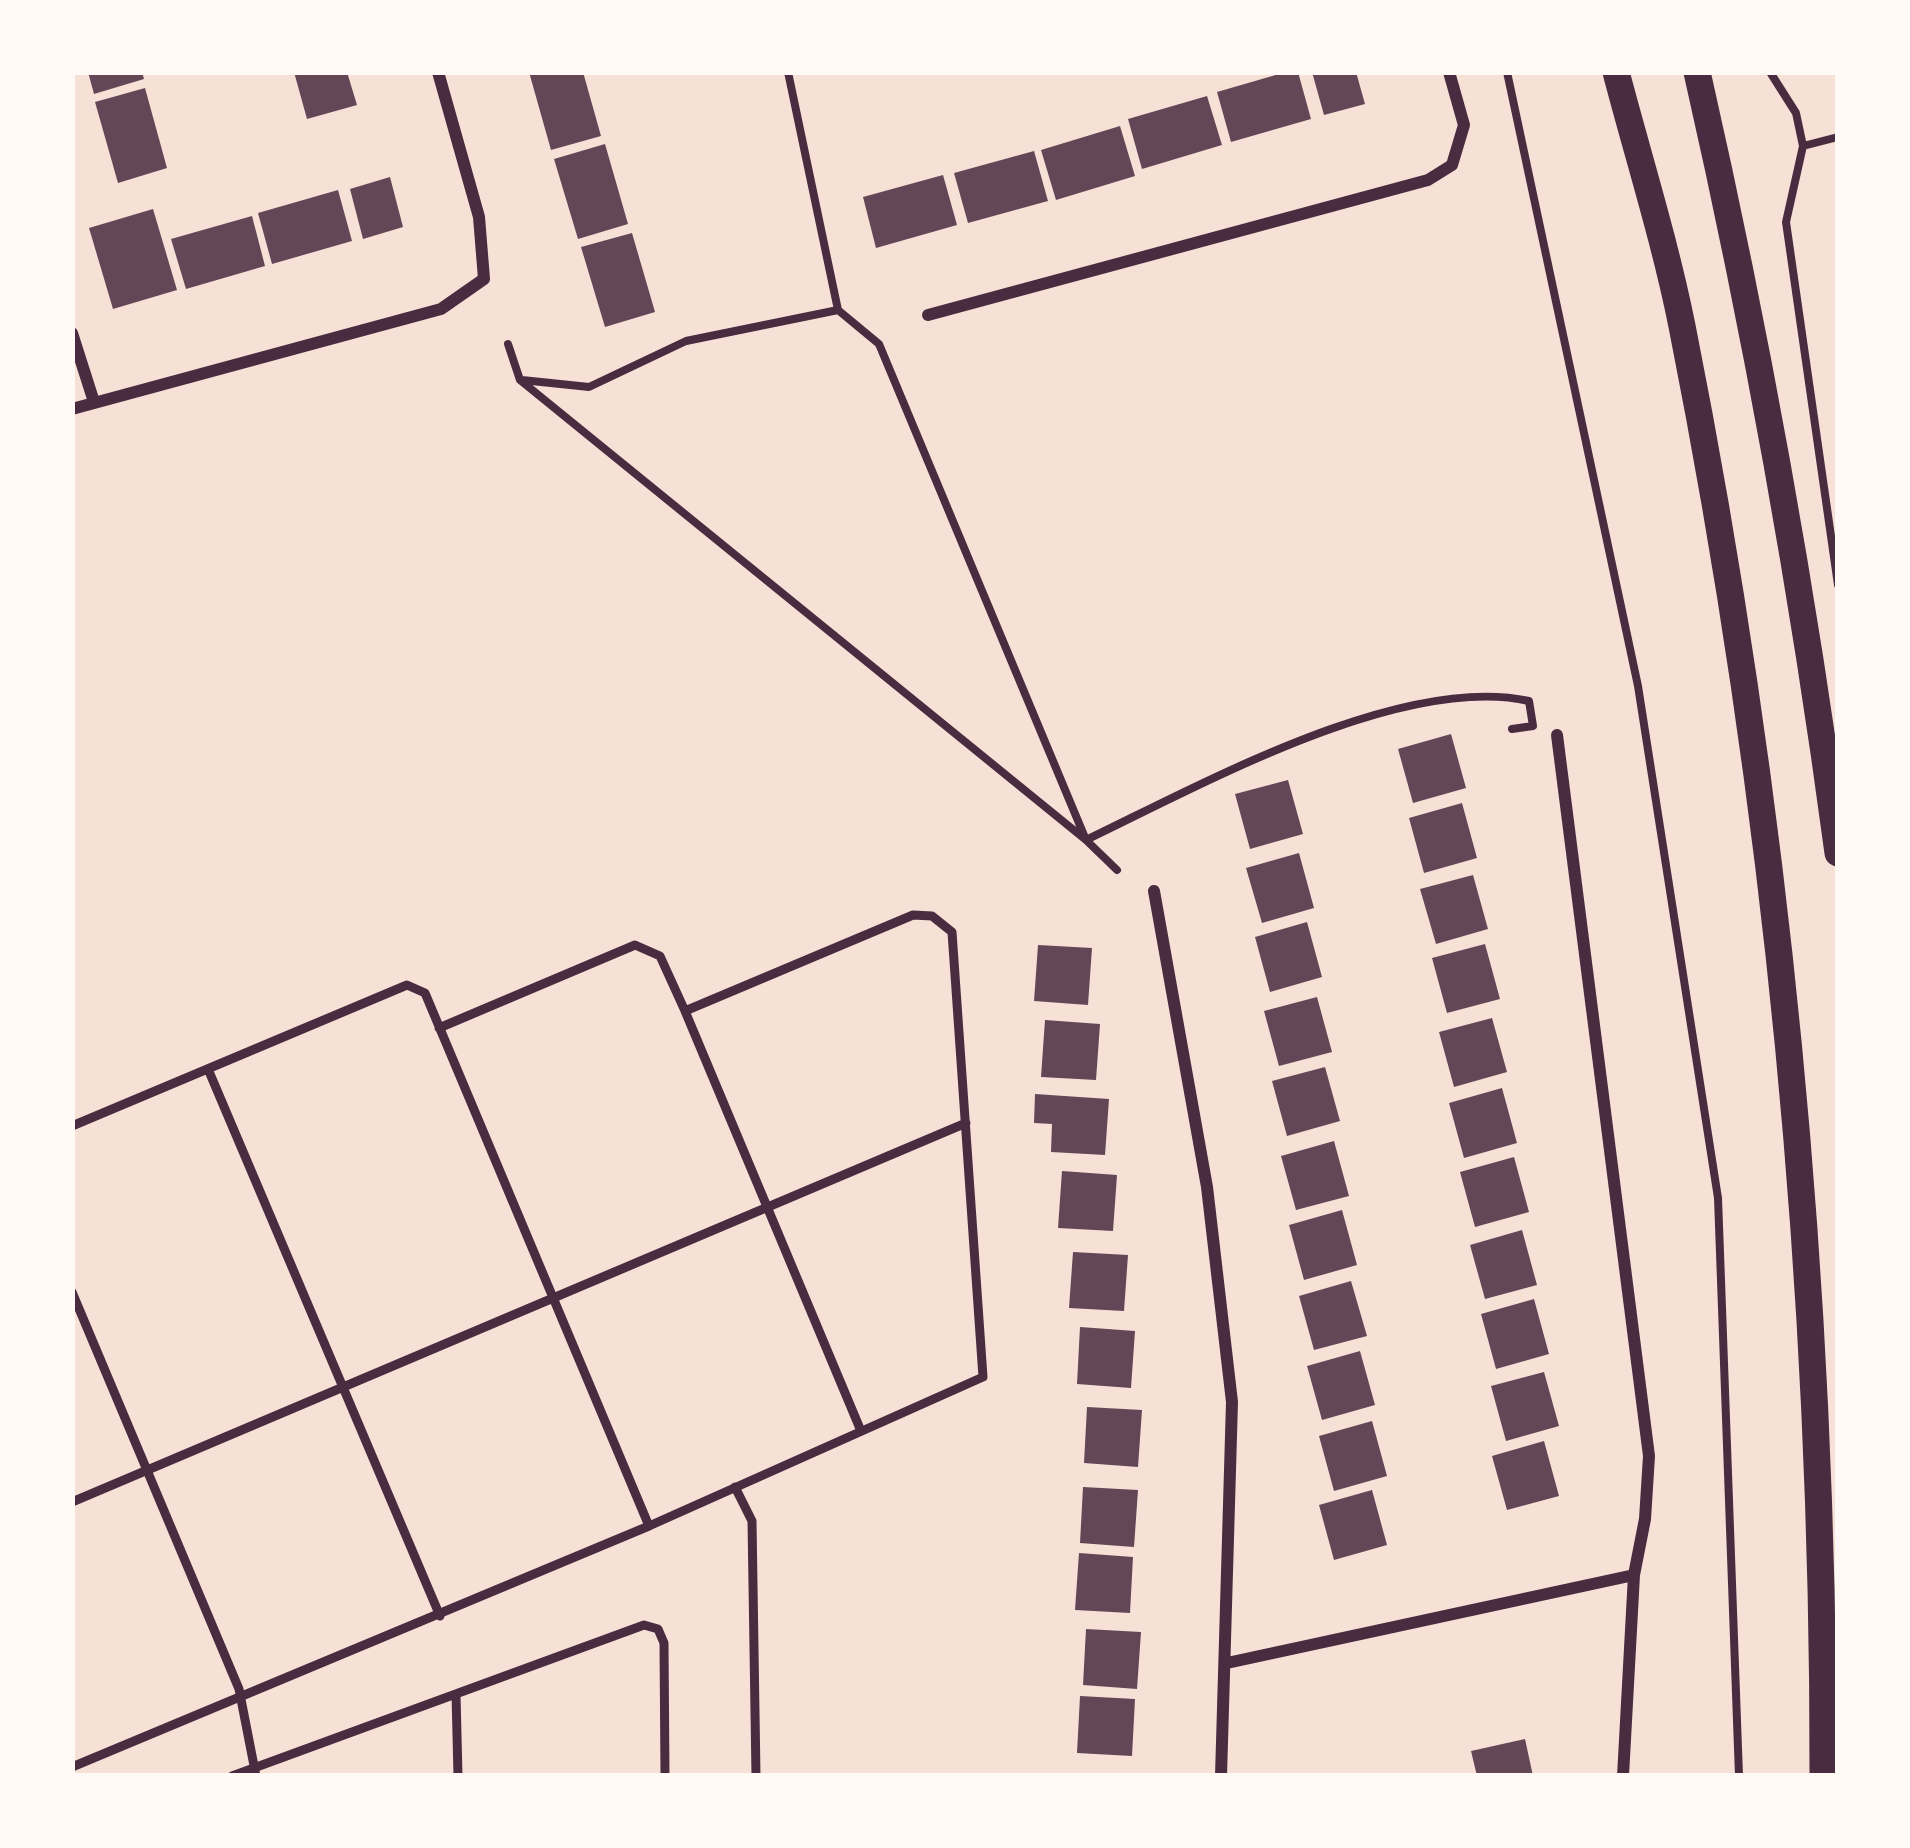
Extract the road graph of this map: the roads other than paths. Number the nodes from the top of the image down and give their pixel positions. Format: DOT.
graph roads {
  1 [pos="438,72"];
  2 [pos="1449,72"];
  3 [pos="1616,72"];
  4 [pos="1697,72"];
  5 [pos="928,315"];
  6 [pos="72,333"];
  7 [pos="94,402"];
  8 [pos="72,409"];
  9 [pos="1557,735"];
  10 [pos="1838,853"];
  11 [pos="1154,891"];
  12 [pos="686,1011"];
  13 [pos="439,1028"];
  14 [pos="208,1069"];
  15 [pos="965,1124"];
  16 [pos="72,1126"];
  17 [pos="767,1206"];
  18 [pos="72,1292"];
  19 [pos="554,1300"];
  20 [pos="342,1389"];
  21 [pos="861,1432"];
  22 [pos="148,1469"];
  23 [pos="735,1487"];
  24 [pos="72,1502"];
  25 [pos="649,1526"];
  26 [pos="1634,1575"];
  27 [pos="440,1616"];
  28 [pos="1227,1664"];
  29 [pos="456,1694"];
  30 [pos="242,1700"];
  31 [pos="72,1767"];
  32 [pos="256,1772"];
  33 [pos="232,1776"];
  34 [pos="458,1776"];
  35 [pos="665,1776"];
  36 [pos="755,1776"];
  37 [pos="1221,1776"];
  38 [pos="1622,1776"];
  39 [pos="1823,1776"];
  1 -- 7 [label="street"];
  2 -- 5 [label="street"];
  3 -- 39 [label="highway"];
  4 -- 10 [label="highway"];
  6 -- 7 [label="street"];
  7 -- 8 [label="street"];
  9 -- 26 [label="street"];
  11 -- 28 [label="street"];
  12 -- 13 [label="lane"];
  12 -- 15 [label="lane"];
  12 -- 17 [label="lane"];
  13 -- 14 [label="lane"];
  13 -- 19 [label="lane"];
  14 -- 16 [label="lane"];
  14 -- 20 [label="lane"];
  15 -- 17 [label="lane"];
  15 -- 21 [label="lane"];
  17 -- 19 [label="lane"];
  17 -- 21 [label="lane"];
  18 -- 22 [label="lane"];
  19 -- 20 [label="lane"];
  19 -- 25 [label="lane"];
  20 -- 22 [label="lane"];
  20 -- 27 [label="lane"];
  21 -- 23 [label="lane"];
  22 -- 24 [label="lane"];
  22 -- 30 [label="lane"];
  23 -- 25 [label="lane"];
  23 -- 36 [label="lane"];
  25 -- 27 [label="lane"];
  26 -- 28 [label="street"];
  26 -- 38 [label="street"];
  27 -- 30 [label="lane"];
  28 -- 37 [label="street"];
  29 -- 32 [label="lane"];
  29 -- 34 [label="lane"];
  29 -- 35 [label="lane"];
  30 -- 31 [label="lane"];
  30 -- 32 [label="lane"];
  32 -- 33 [label="lane"];
}
